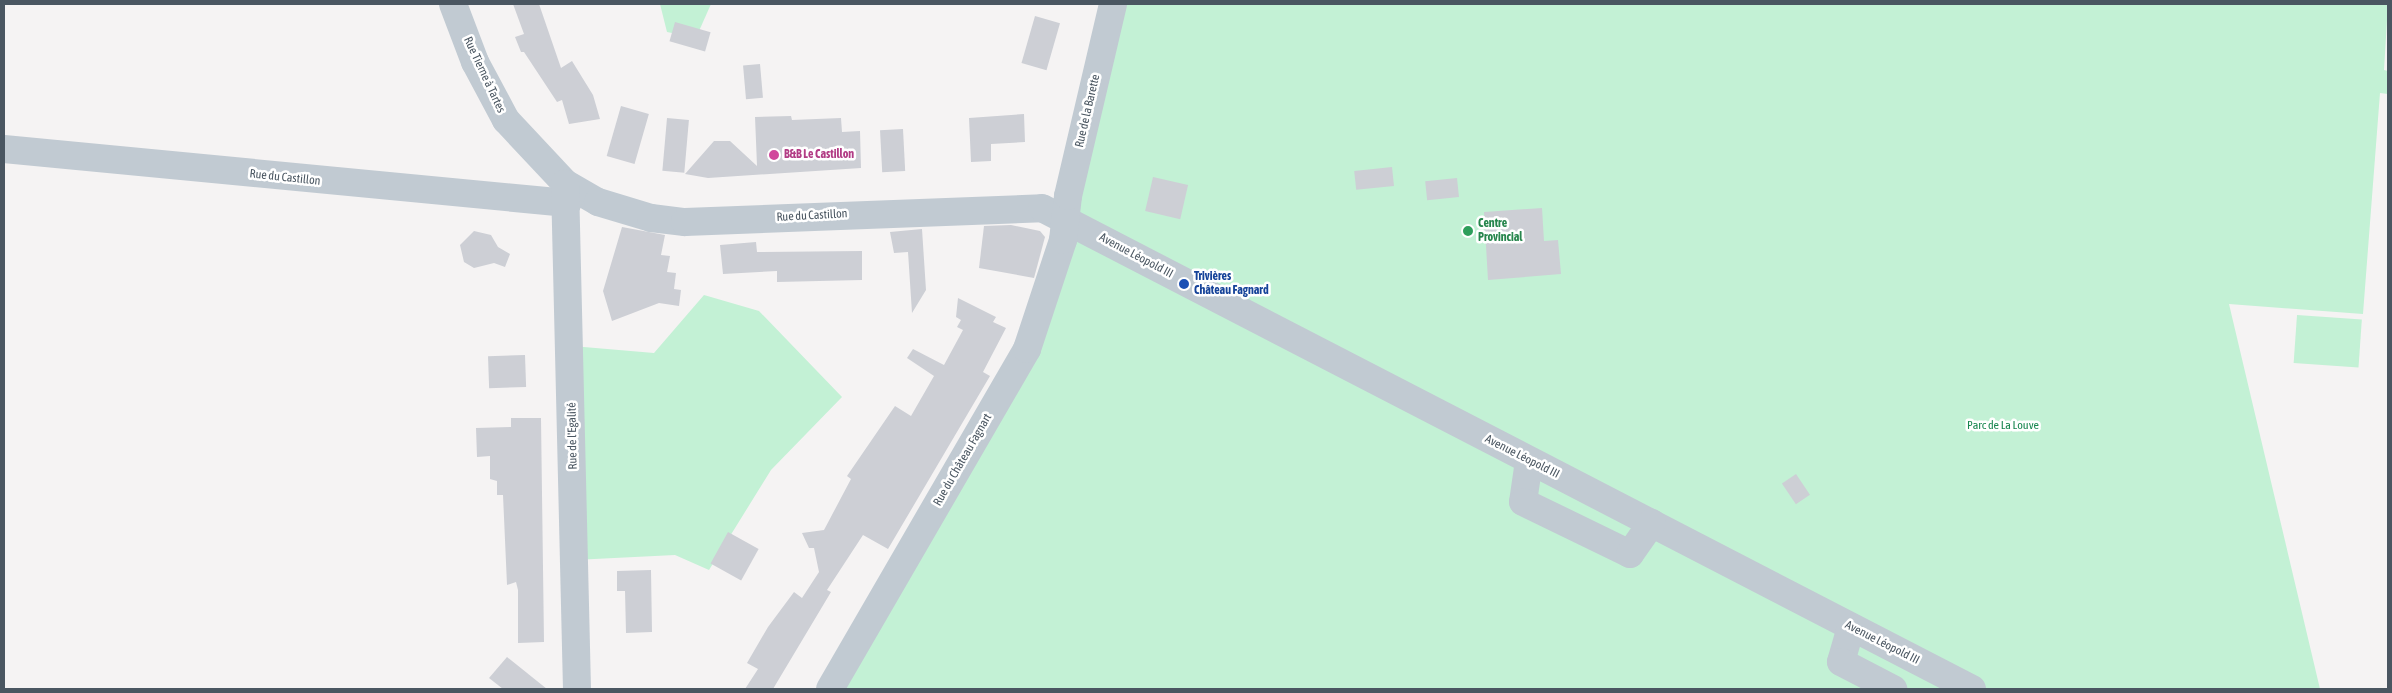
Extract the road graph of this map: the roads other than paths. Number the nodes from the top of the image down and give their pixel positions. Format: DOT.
graph roads {
  1 [pos="453,4"];
  2 [pos="1113,4"];
  3 [pos="4,149"];
  4 [pos="566,193"];
  5 [pos="1069,220"];
  6 [pos="1529,461"];
  7 [pos="1652,523"];
  8 [pos="1851,627"];
  9 [pos="577,689"];
  10 [pos="830,689"];
  11 [pos="1893,689"];
  12 [pos="1972,689"];
  1 -- 4 [label="street, Rue Tierne à Tartes"];
  2 -- 5 [label="street, Rue de la Barette"];
  3 -- 4 [label="street, Rue du Castillon"];
  4 -- 5 [label="street, Rue du Castillon"];
  4 -- 9 [label="street, Rue de l'Egalité"];
  5 -- 6 [label="street, Avenue Léopold III"];
  5 -- 10 [label="street, Rue du Château Fagnart"];
  6 -- 7 [label="street, Avenue Léopold III"];
  6 -- 7 [label="street"];
  7 -- 8 [label="street, Avenue Léopold III"];
  8 -- 11 [label="street"];
  8 -- 12 [label="street, Avenue Léopold III"];
}
